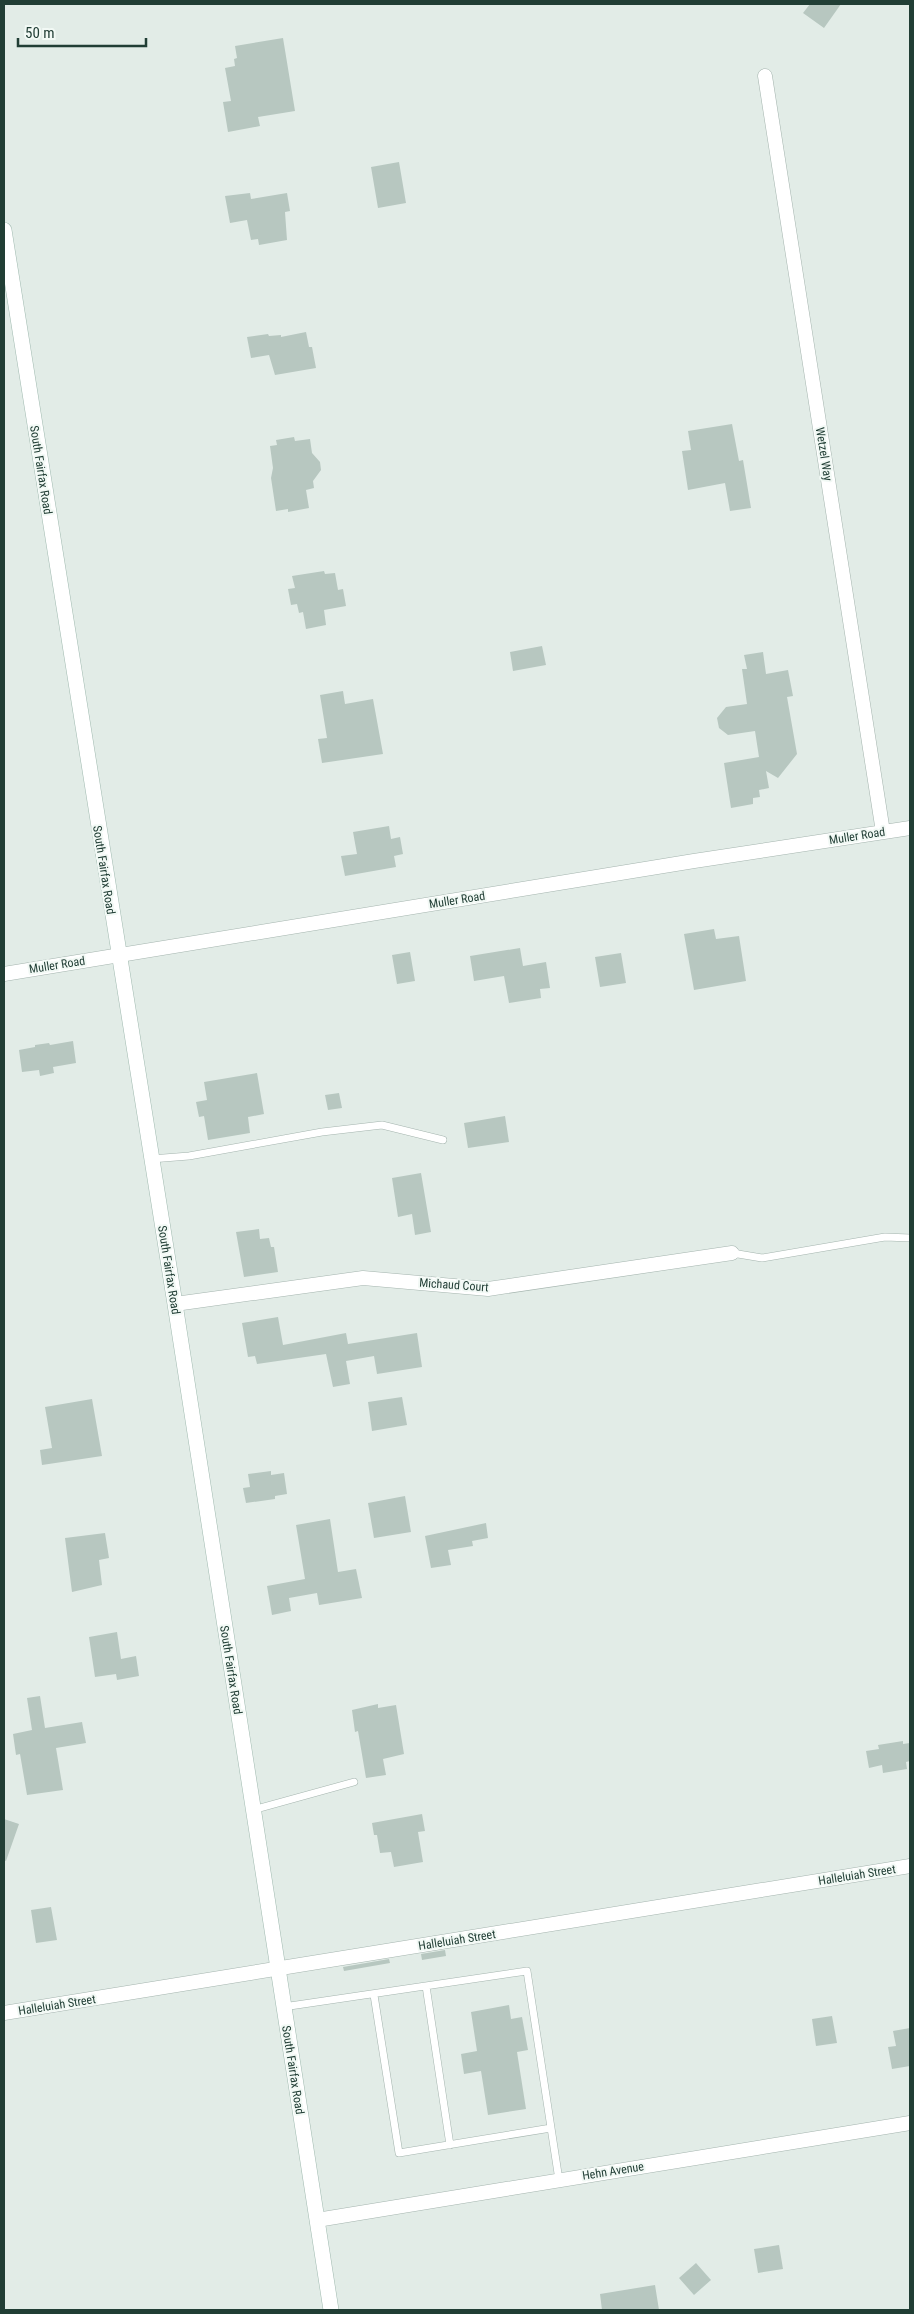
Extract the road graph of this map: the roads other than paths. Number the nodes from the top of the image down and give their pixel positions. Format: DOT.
graph roads {
  1 [pos="765,76"];
  2 [pos="4,230"];
  3 [pos="910,828"];
  4 [pos="883,832"];
  5 [pos="118,955"];
  6 [pos="4,974"];
  7 [pos="442,1140"];
  8 [pos="151,1159"];
  9 [pos="910,1238"];
  10 [pos="732,1253"];
  11 [pos="175,1304"];
  12 [pos="354,1782"];
  13 [pos="253,1810"];
  14 [pos="910,1866"];
  15 [pos="277,1970"];
  16 [pos="426,1986"];
  17 [pos="374,1995"];
  18 [pos="283,2007"];
  19 [pos="4,2014"];
  20 [pos="910,2123"];
  21 [pos="552,2128"];
  22 [pos="450,2144"];
  23 [pos="559,2180"];
  24 [pos="317,2220"];
  25 [pos="331,2310"];
  1 -- 4 [label="street, Wetzel Way"];
  2 -- 5 [label="street, South Fairfax Road"];
  3 -- 4 [label="street, Muller Road"];
  4 -- 5 [label="street, Muller Road"];
  5 -- 6 [label="street, Muller Road"];
  5 -- 8 [label="street, South Fairfax Road"];
  7 -- 8 [label="lane"];
  8 -- 11 [label="street, South Fairfax Road"];
  9 -- 10 [label="lane"];
  10 -- 11 [label="street, Michaud Court"];
  11 -- 13 [label="street, South Fairfax Road"];
  12 -- 13 [label="lane"];
  13 -- 15 [label="street, South Fairfax Road"];
  14 -- 15 [label="street, Halleluiah Street"];
  15 -- 18 [label="street, South Fairfax Road"];
  15 -- 19 [label="street, Halleluiah Street"];
  16 -- 17 [label="lane"];
  16 -- 21 [label="lane"];
  16 -- 22 [label="lane"];
  17 -- 18 [label="lane"];
  17 -- 22 [label="lane"];
  18 -- 24 [label="street, South Fairfax Road"];
  20 -- 23 [label="street, Hehn Avenue"];
  21 -- 22 [label="lane"];
  21 -- 23 [label="lane"];
  23 -- 24 [label="street, Hehn Avenue"];
  24 -- 25 [label="street, South Fairfax Road"];
}
